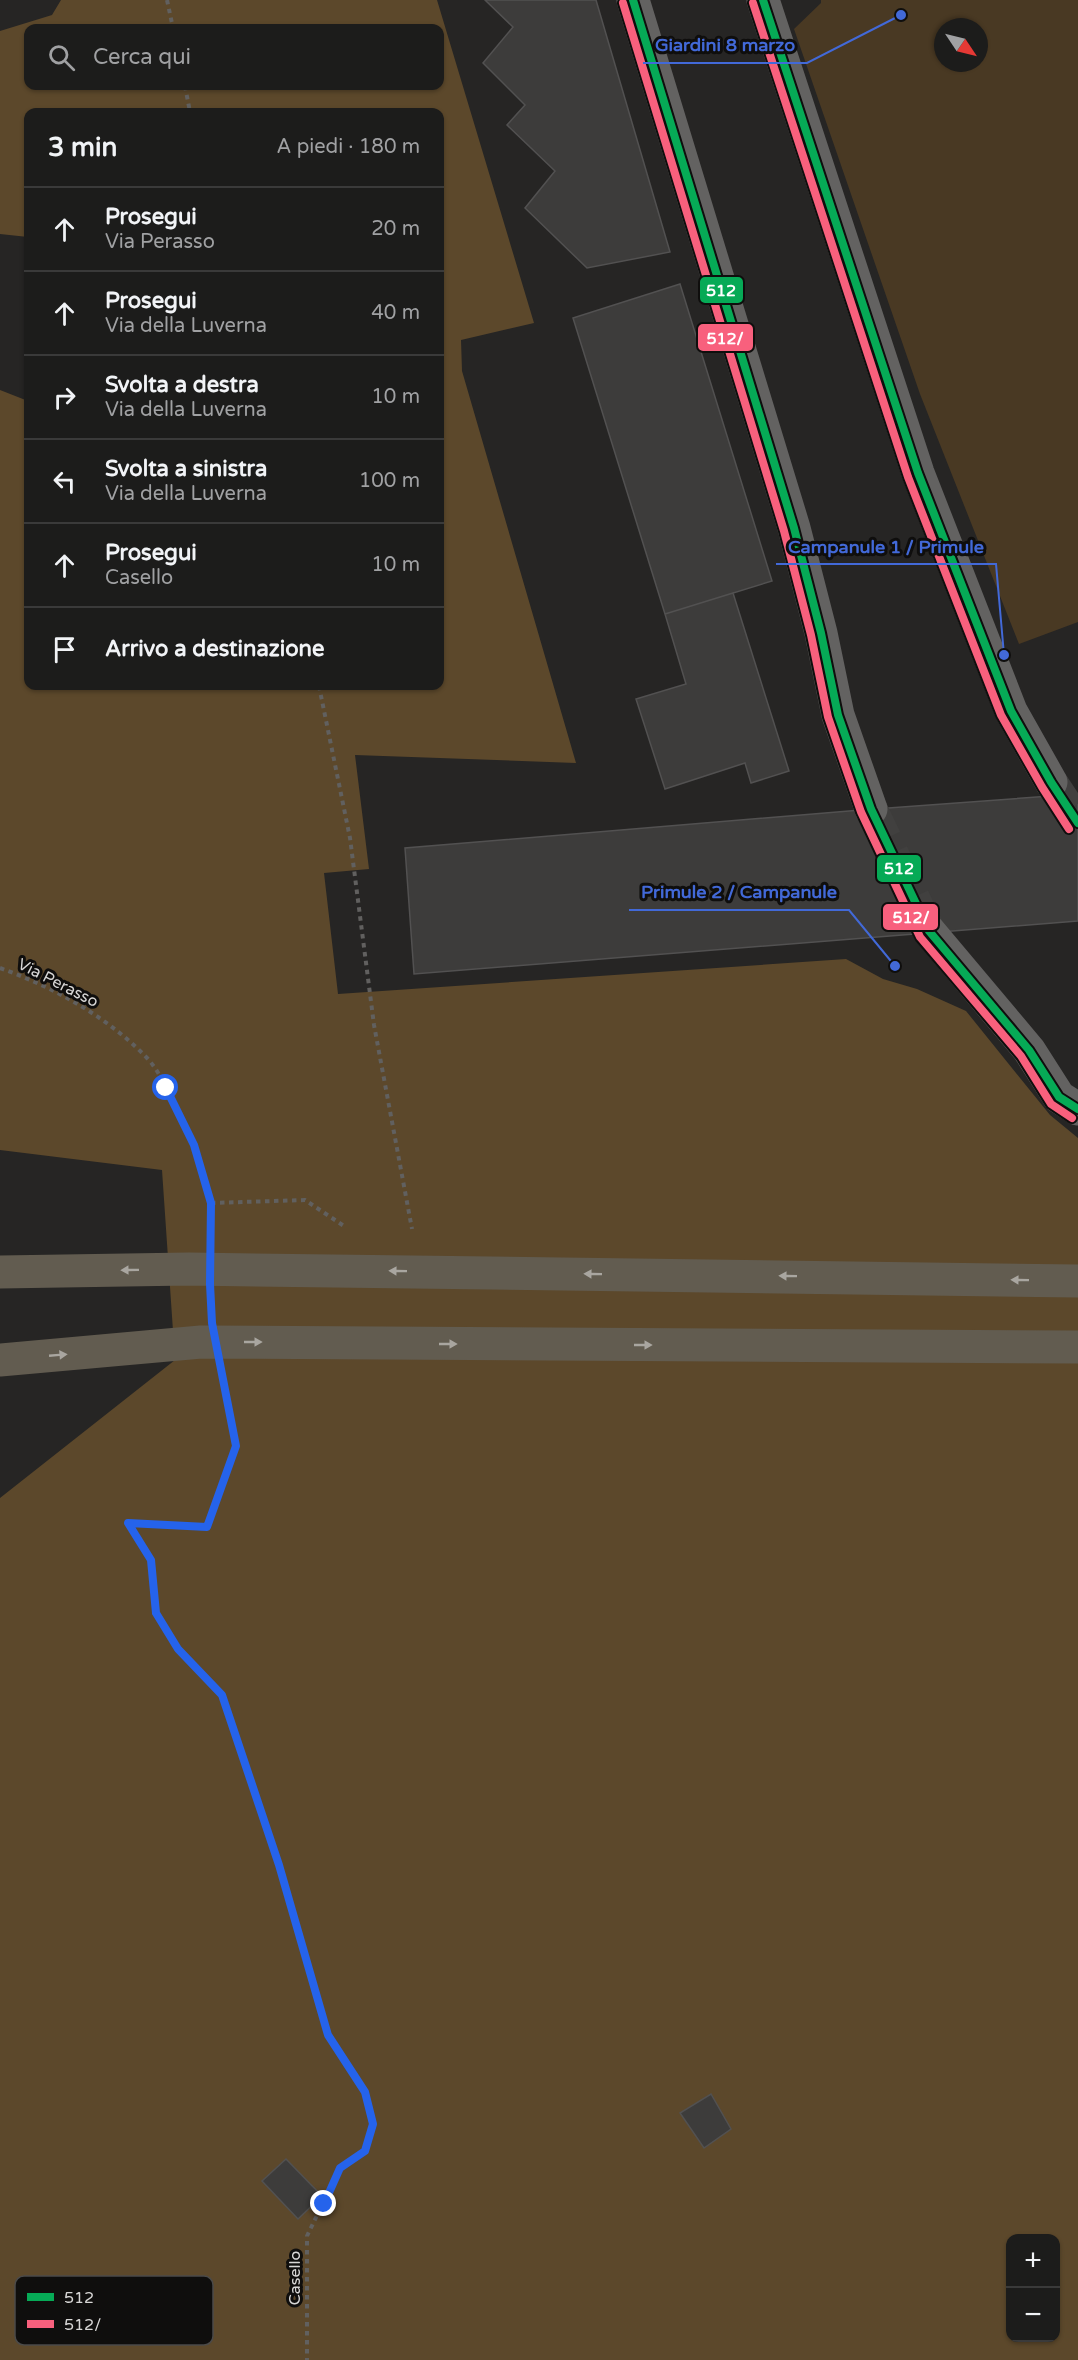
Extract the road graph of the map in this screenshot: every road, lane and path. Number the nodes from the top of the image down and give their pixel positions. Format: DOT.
graph roads {
  1 [pos="168,0"];
  2 [pos="633,0"];
  3 [pos="763,0"];
  4 [pos="172,24"];
  5 [pos="186,90"];
  6 [pos="189,108"];
  7 [pos="320,690"];
  8 [pos="1051,782"];
  9 [pos="871,809"];
  10 [pos="928,931"];
  11 [pos="0,968"];
  12 [pos="1078,1109"];
  13 [pos="211,1203"];
  14 [pos="353,1233"];
  15 [pos="210,1237"];
  16 [pos="414,1241"];
  17 [pos="0,1272"];
  18 [pos="1078,1281"];
  19 [pos="1078,1347"];
  20 [pos="0,1360"];
  21 [pos="223,1382"];
  22 [pos="307,2360"];
  1 -- 4 [label="path"];
  2 -- 9 [label="street"];
  3 -- 8 [label="street"];
  5 -- 6 [label="path"];
  7 -- 16 [label="path"];
  10 -- 12 [label="street"];
  11 -- 13 [label="path, Via Perasso"];
  13 -- 14 [label="path"];
  13 -- 15 [label="path, Via Perasso"];
  18 -- 17 [label="highway, one-way"];
  20 -- 19 [label="highway, one-way"];
  21 -- 22 [label="path, Casello"];
}
